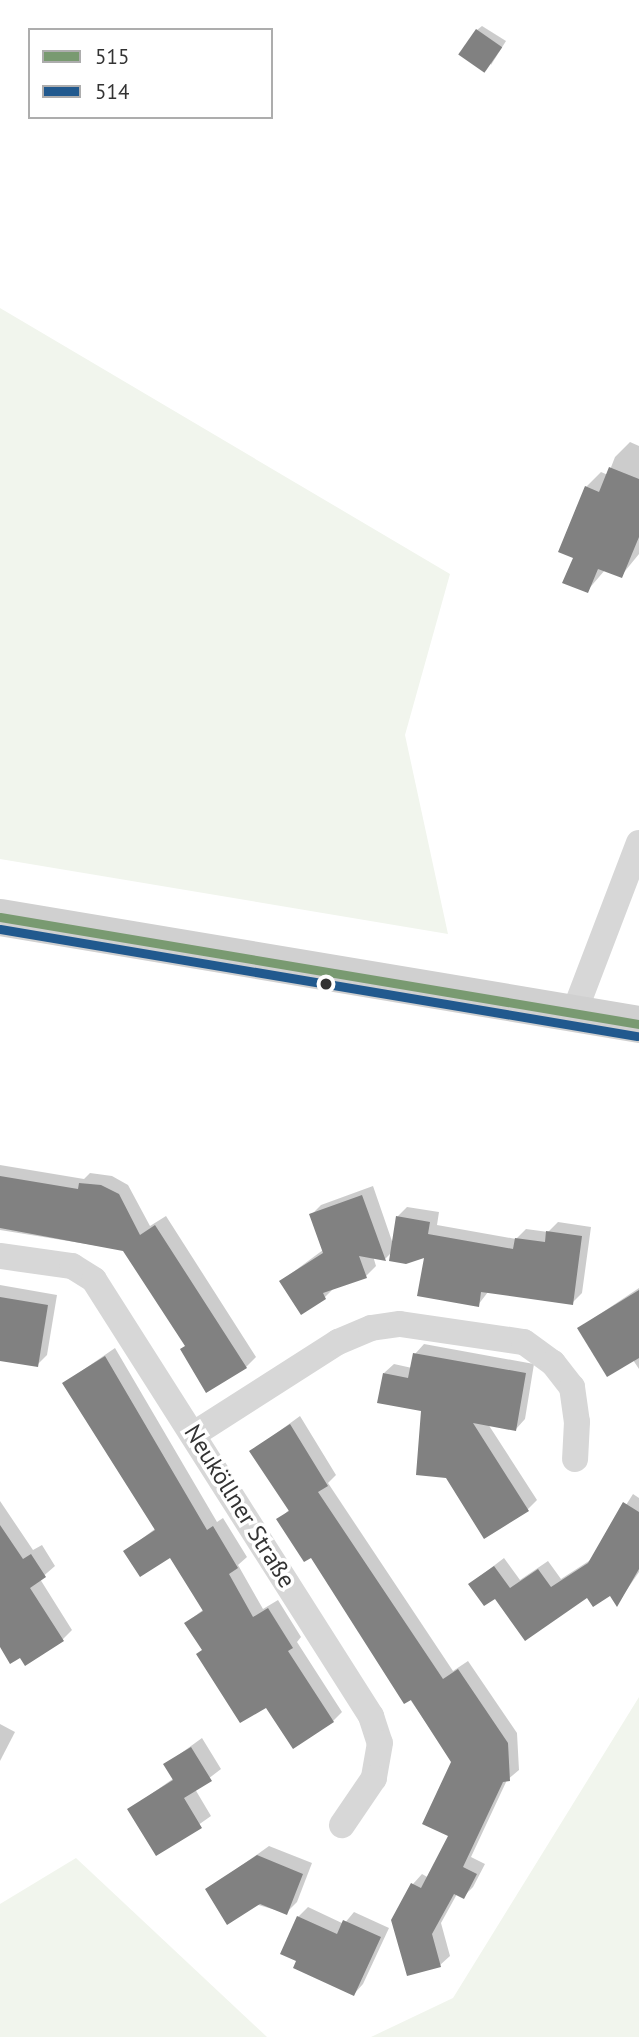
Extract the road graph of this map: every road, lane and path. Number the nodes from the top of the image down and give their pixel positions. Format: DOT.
graph roads {
  1 [pos="639,843"];
  2 [pos="0,917"];
  3 [pos="574,1013"];
  4 [pos="639,1024"];
  5 [pos="0,1256"];
  6 [pos="194,1434"];
  7 [pos="575,1459"];
  8 [pos="342,1825"];
  1 -- 3 [label="street"];
  2 -- 3 [label="street"];
  3 -- 4 [label="street"];
  5 -- 6 [label="street, Neuköllner Straße"];
  6 -- 7 [label="street"];
  6 -- 8 [label="street, Neuköllner Straße"];
}
